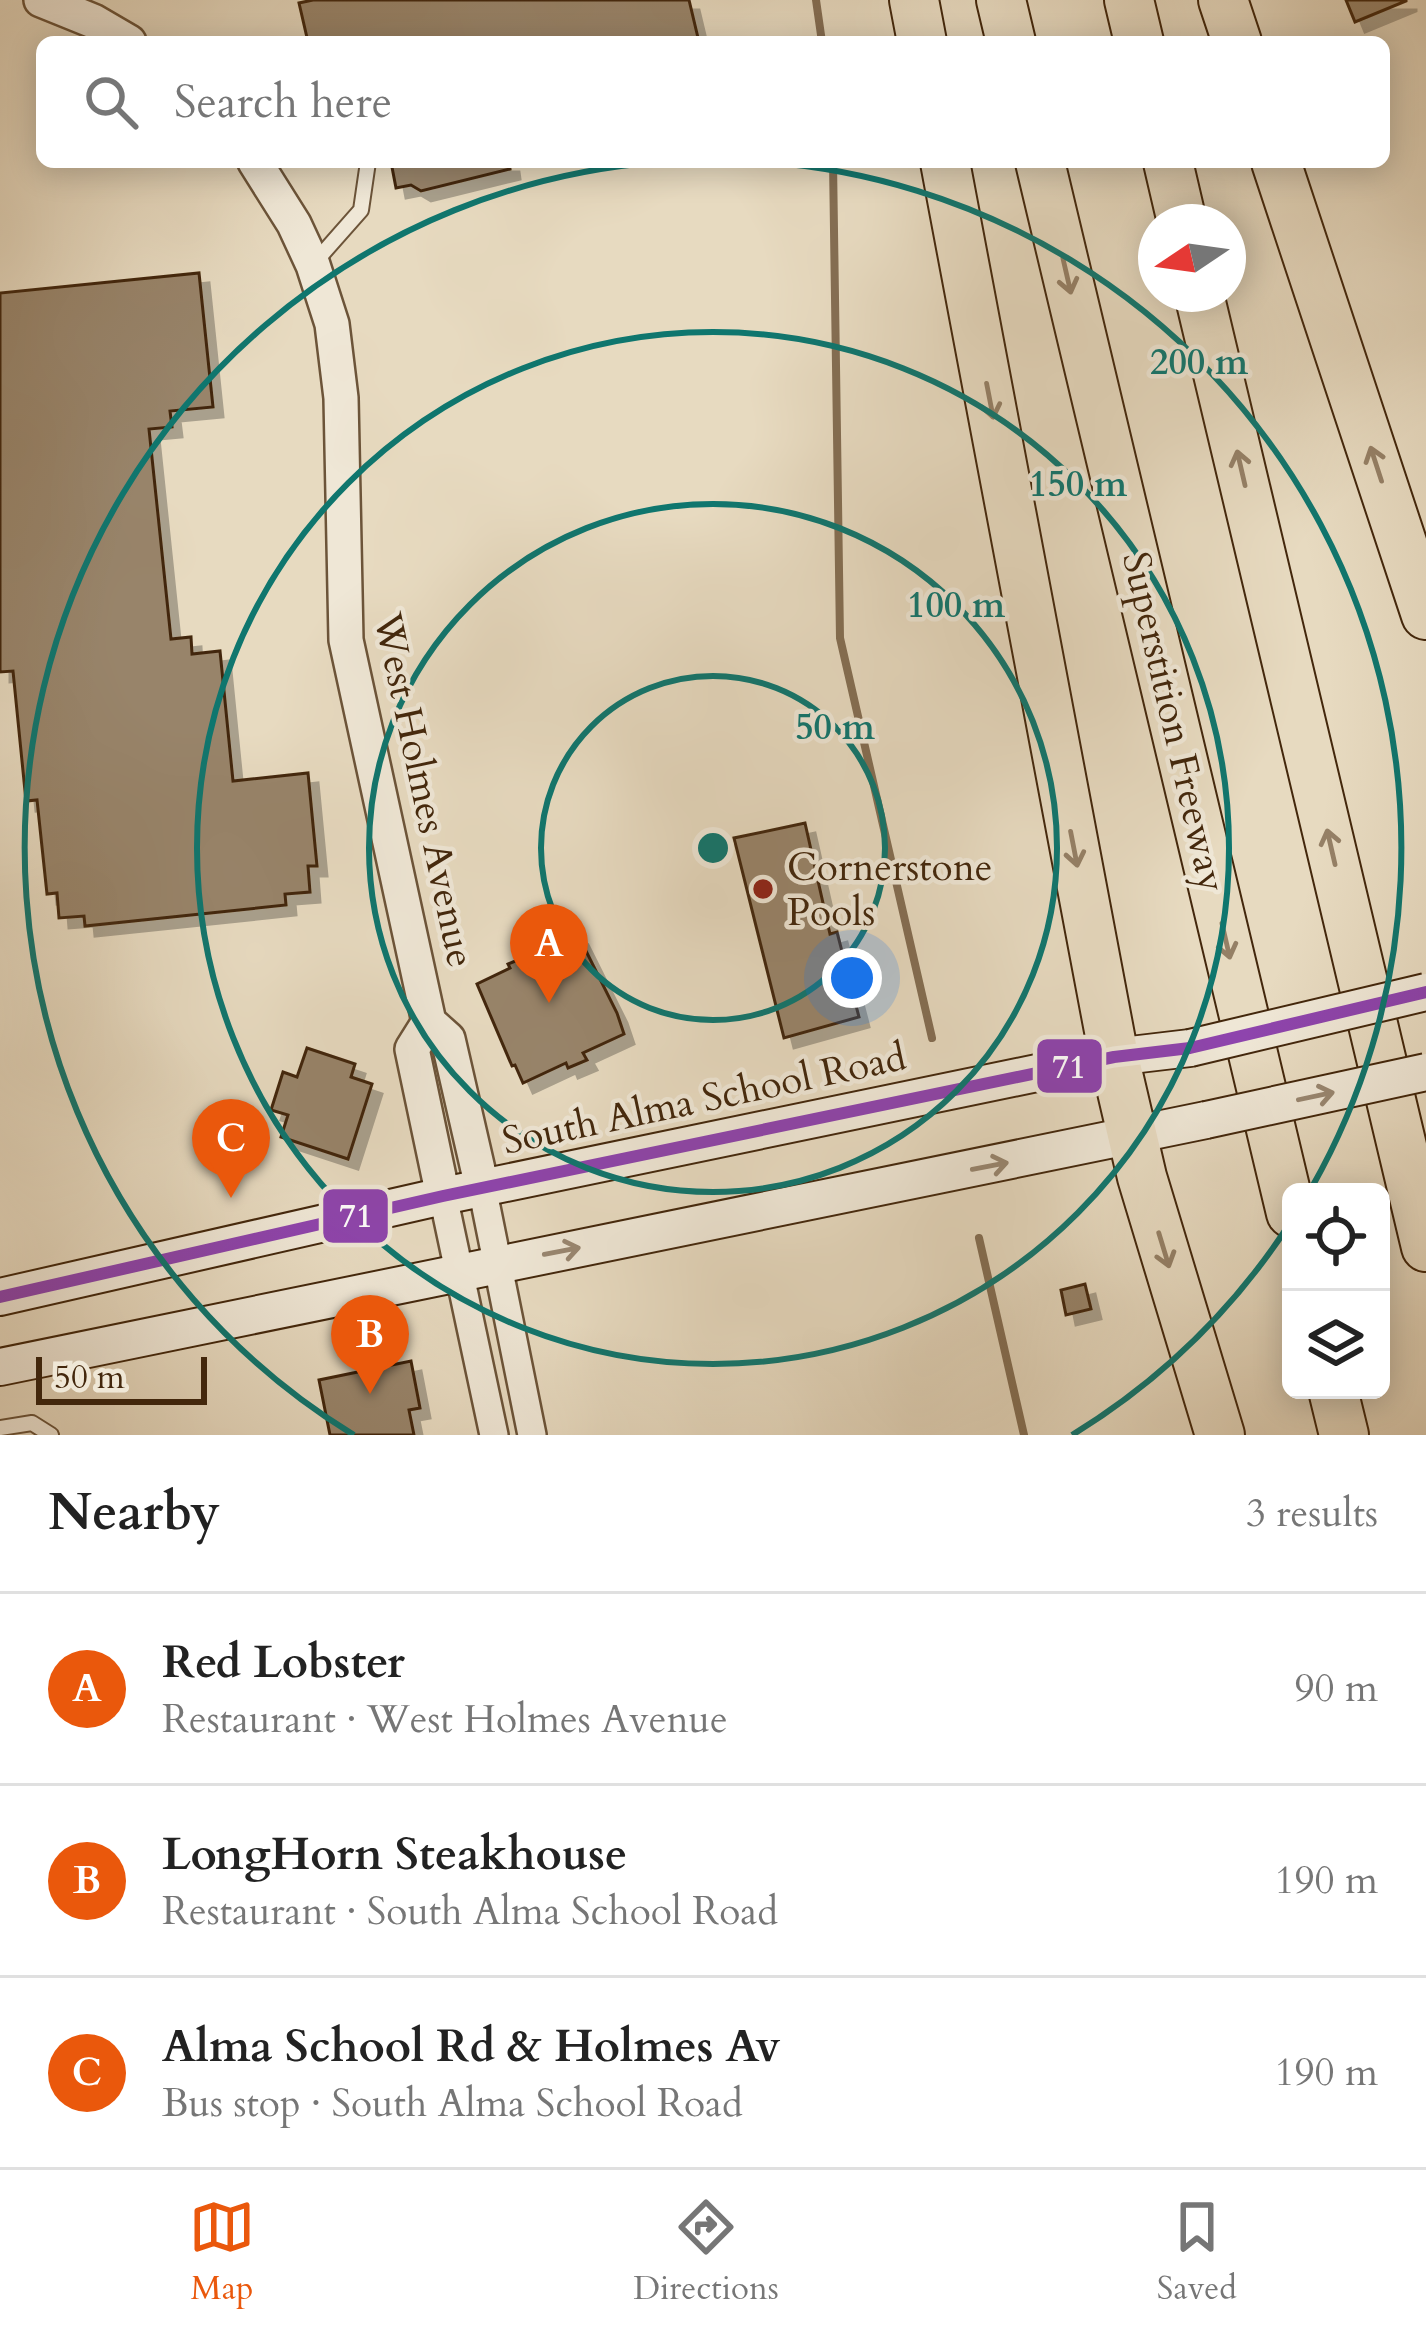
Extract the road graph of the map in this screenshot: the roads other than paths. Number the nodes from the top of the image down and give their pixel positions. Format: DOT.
graph roads {
  1 [pos="40,0"];
  2 [pos="914,0"];
  3 [pos="1001,0"];
  4 [pos="1129,0"];
  5 [pos="1223,0"];
  6 [pos="119,36"];
  7 [pos="921,36"];
  8 [pos="1010,36"];
  9 [pos="1138,36"];
  10 [pos="1235,36"];
  11 [pos="259,168"];
  12 [pos="367,168"];
  13 [pos="946,168"];
  14 [pos="1041,168"];
  15 [pos="1169,168"];
  16 [pos="1278,168"];
  17 [pos="1178,204"];
  18 [pos="313,265"];
  19 [pos="1203,312"];
  20 [pos="1426,615"];
  21 [pos="1426,992"];
  22 [pos="429,1022"];
  23 [pos="1114,1057"];
  24 [pos="1426,1072"];
  25 [pos="1134,1137"];
  26 [pos="1284,1183"];
  27 [pos="482,1187"];
  28 [pos="443,1196"];
  29 [pos="1426,1247"];
  30 [pos="498,1264"];
  31 [pos="460,1271"];
  32 [pos="0,1297"];
  33 [pos="0,1367"];
  34 [pos="1336,1399"];
  35 [pos="0,1428"];
  36 [pos="51,1435"];
  37 [pos="494,1435"];
  38 [pos="532,1435"];
  39 [pos="1220,1435"];
  40 [pos="1344,1435"];
  1 -- 6 [label="street"];
  2 -- 7 [label="highway"];
  3 -- 8 [label="highway"];
  4 -- 9 [label="highway"];
  5 -- 10 [label="highway"];
  11 -- 18 [label="street, West Holmes Avenue"];
  12 -- 18 [label="lane"];
  13 -- 23 [label="highway, one-way"];
  14 -- 26 [label="highway, Superstition Freeway, one-way"];
  15 -- 17 [label="highway"];
  20 -- 16 [label="highway, one-way"];
  18 -- 22 [label="street, West Holmes Avenue"];
  29 -- 19 [label="highway, one-way"];
  21 -- 23 [label="main road, South Alma School Road, bridge"];
  22 -- 27 [label="street, West Holmes Avenue"];
  22 -- 28 [label="street, West Holmes Avenue"];
  23 -- 25 [label="highway"];
  23 -- 27 [label="main road, South Alma School Road"];
  25 -- 24 [label="main road, one-way, bridge"];
  30 -- 25 [label="main road, one-way"];
  25 -- 39 [label="highway, one-way"];
  27 -- 28 [label="main road, South Alma School Road"];
  27 -- 30 [label="street, West Holmes Avenue"];
  28 -- 31 [label="street, West Holmes Avenue"];
  28 -- 32 [label="main road, South Alma School Road"];
  30 -- 31 [label="main road"];
  30 -- 38 [label="street, West Holmes Avenue"];
  31 -- 33 [label="main road"];
  31 -- 37 [label="street, West Holmes Avenue"];
  34 -- 40 [label="highway"];
  35 -- 36 [label="lane"];
}
